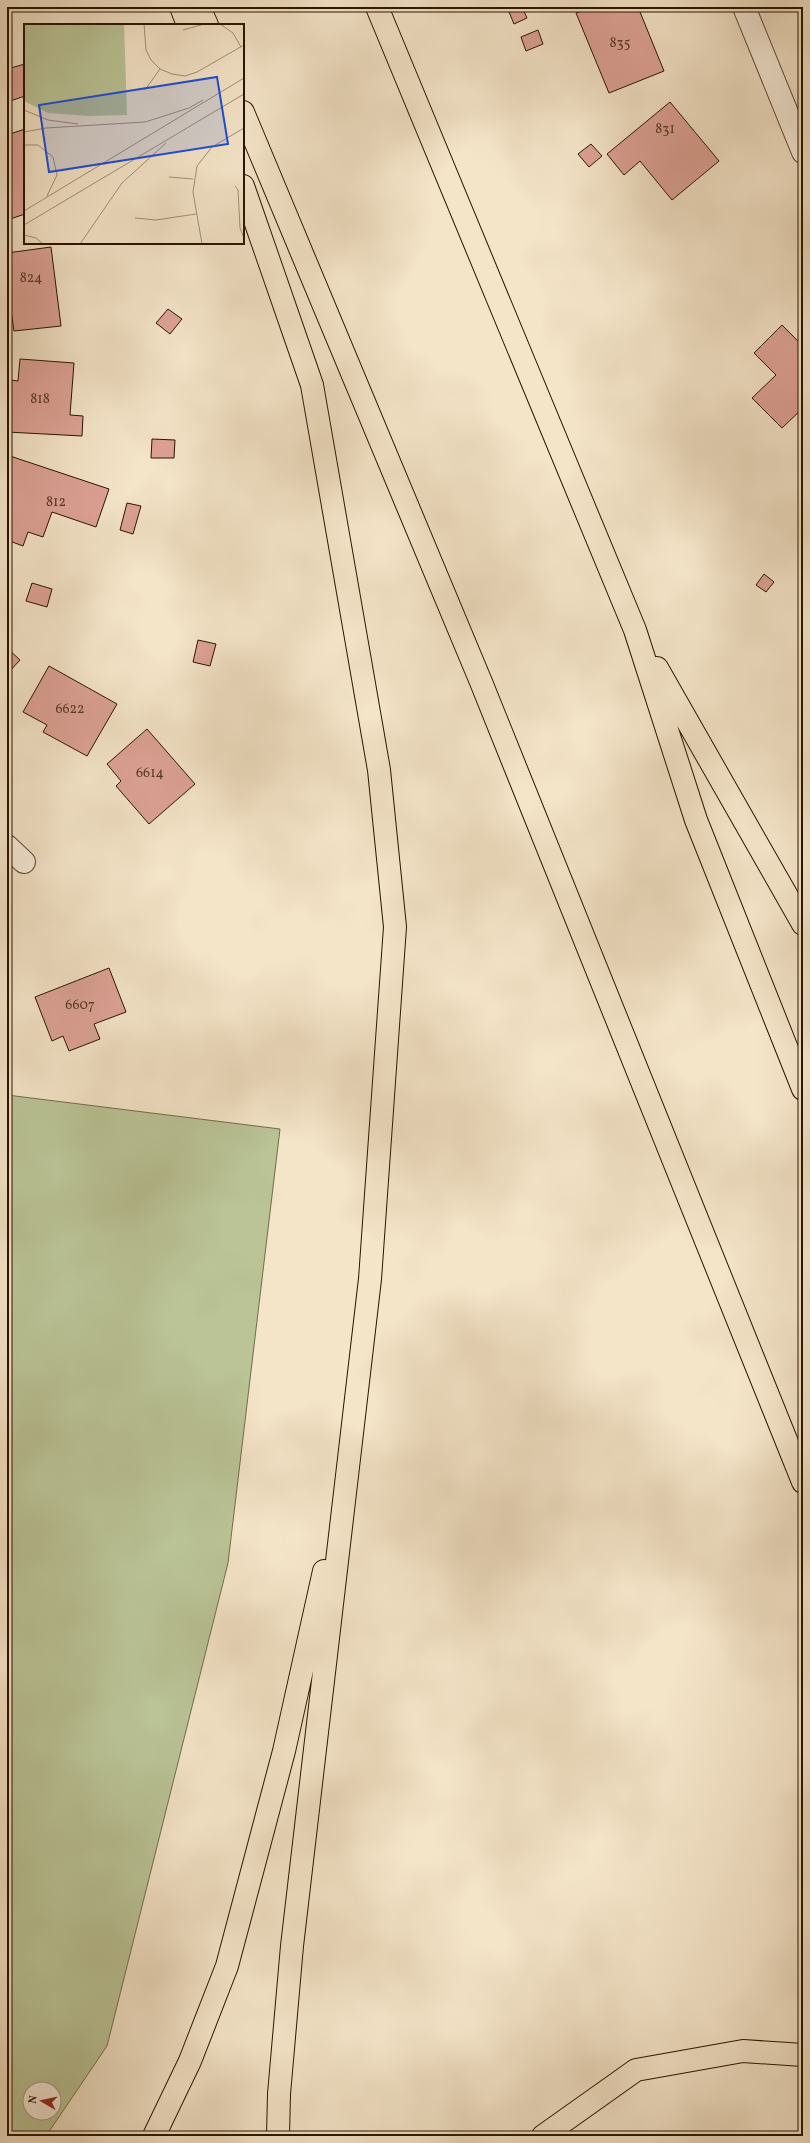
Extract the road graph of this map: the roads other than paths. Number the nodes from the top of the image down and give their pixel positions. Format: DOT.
graph roads {
  1 [pos="181,7"];
  2 [pos="199,7"];
  3 [pos="377,7"];
  4 [pos="744,7"];
  5 [pos="188,24"];
  6 [pos="207,24"];
  7 [pos="244,114"];
  8 [pos="803,152"];
  9 [pos="244,189"];
  10 [pos="635,630"];
  11 [pos="7,846"];
  12 [pos="24,862"];
  13 [pos="803,924"];
  14 [pos="803,1089"];
  15 [pos="351,1452"];
  16 [pos="803,1482"];
  17 [pos="803,2055"];
  18 [pos="154,2136"];
  19 [pos="278,2136"];
  20 [pos="543,2136"];
  1 -- 5 [label="highway"];
  2 -- 6 [label="highway"];
  3 -- 10 [label="highway"];
  4 -- 8 [label="street"];
  7 -- 16 [label="highway"];
  9 -- 15 [label="highway"];
  10 -- 13 [label="highway"];
  10 -- 14 [label="highway"];
  11 -- 12 [label="street"];
  15 -- 18 [label="highway"];
  15 -- 19 [label="highway"];
  17 -- 20 [label="highway"];
}
